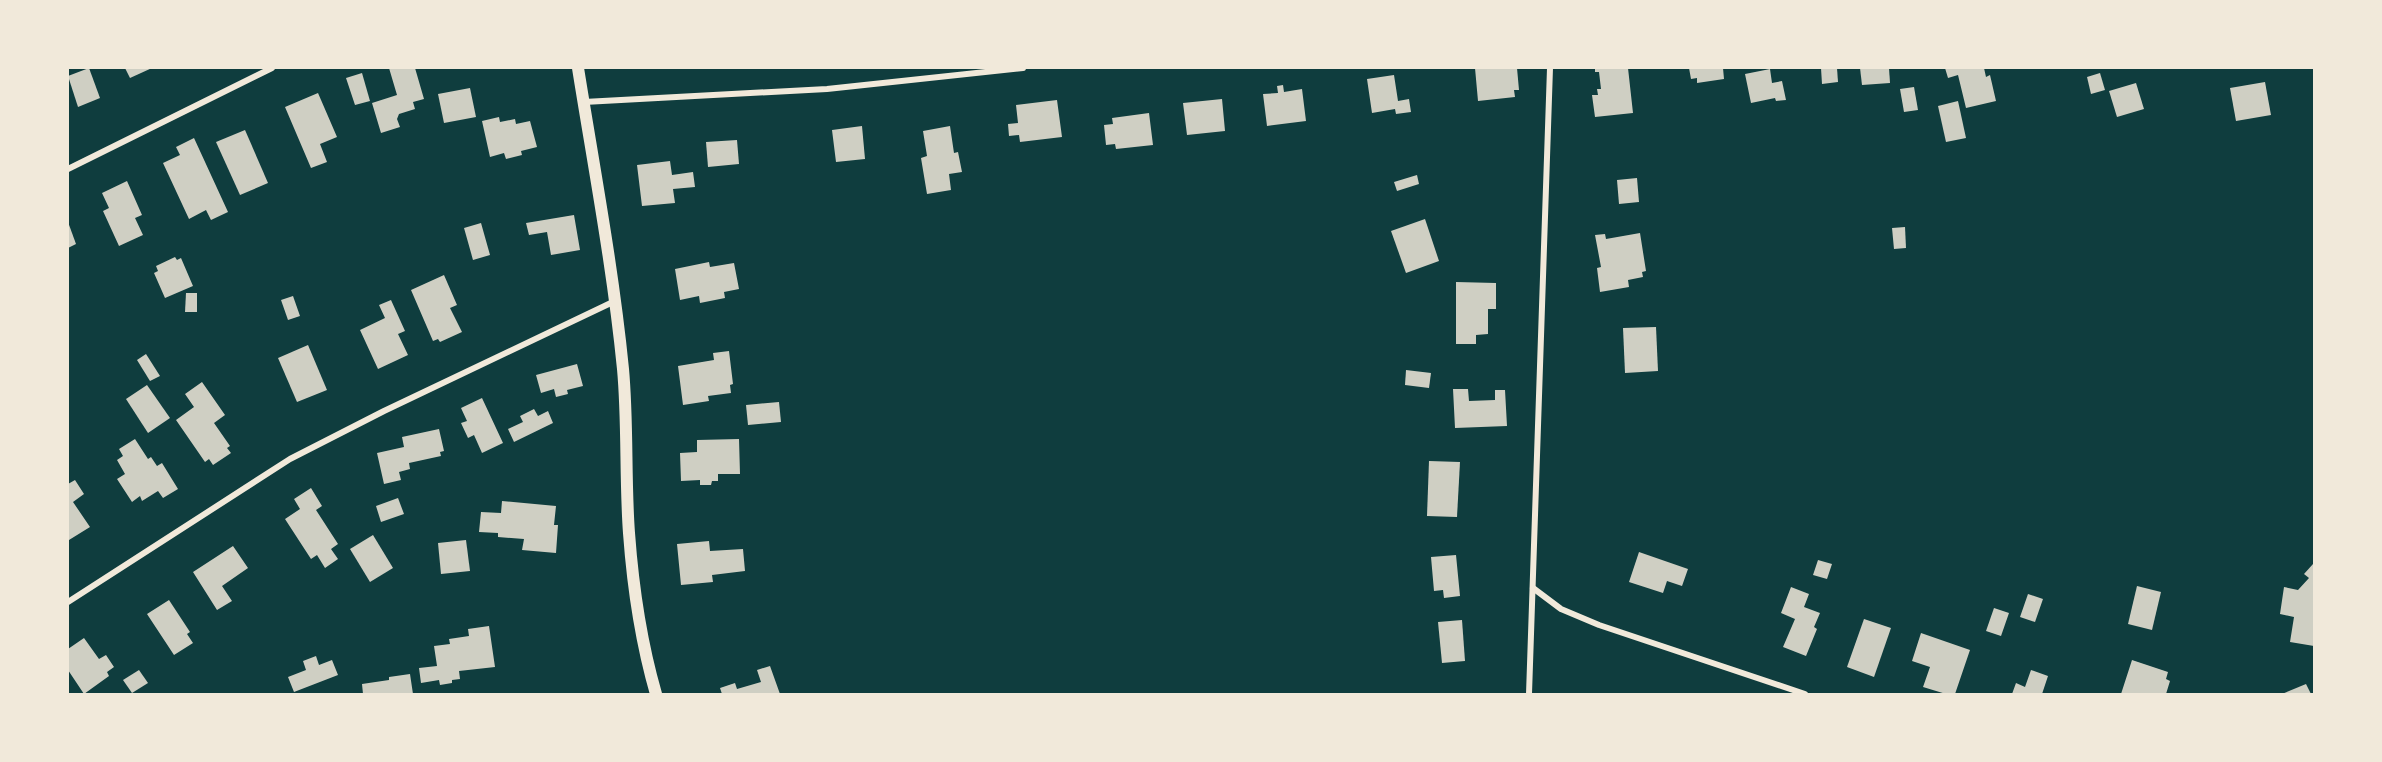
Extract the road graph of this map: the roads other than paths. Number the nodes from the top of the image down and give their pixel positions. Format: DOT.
graph roads {
  1 [pos="272,68"];
  2 [pos="578,68"];
  3 [pos="1023,68"];
  4 [pos="1550,68"];
  5 [pos="583,102"];
  6 [pos="68,169"];
  7 [pos="615,301"];
  8 [pos="1533,588"];
  9 [pos="68,602"];
  10 [pos="656,694"];
  11 [pos="1529,694"];
  12 [pos="1805,694"];
  1 -- 6 [label="street"];
  2 -- 5 [label="main road"];
  3 -- 5 [label="street"];
  4 -- 8 [label="street"];
  5 -- 7 [label="main road"];
  7 -- 9 [label="street"];
  7 -- 10 [label="main road"];
  8 -- 11 [label="street"];
  8 -- 12 [label="street"];
}
